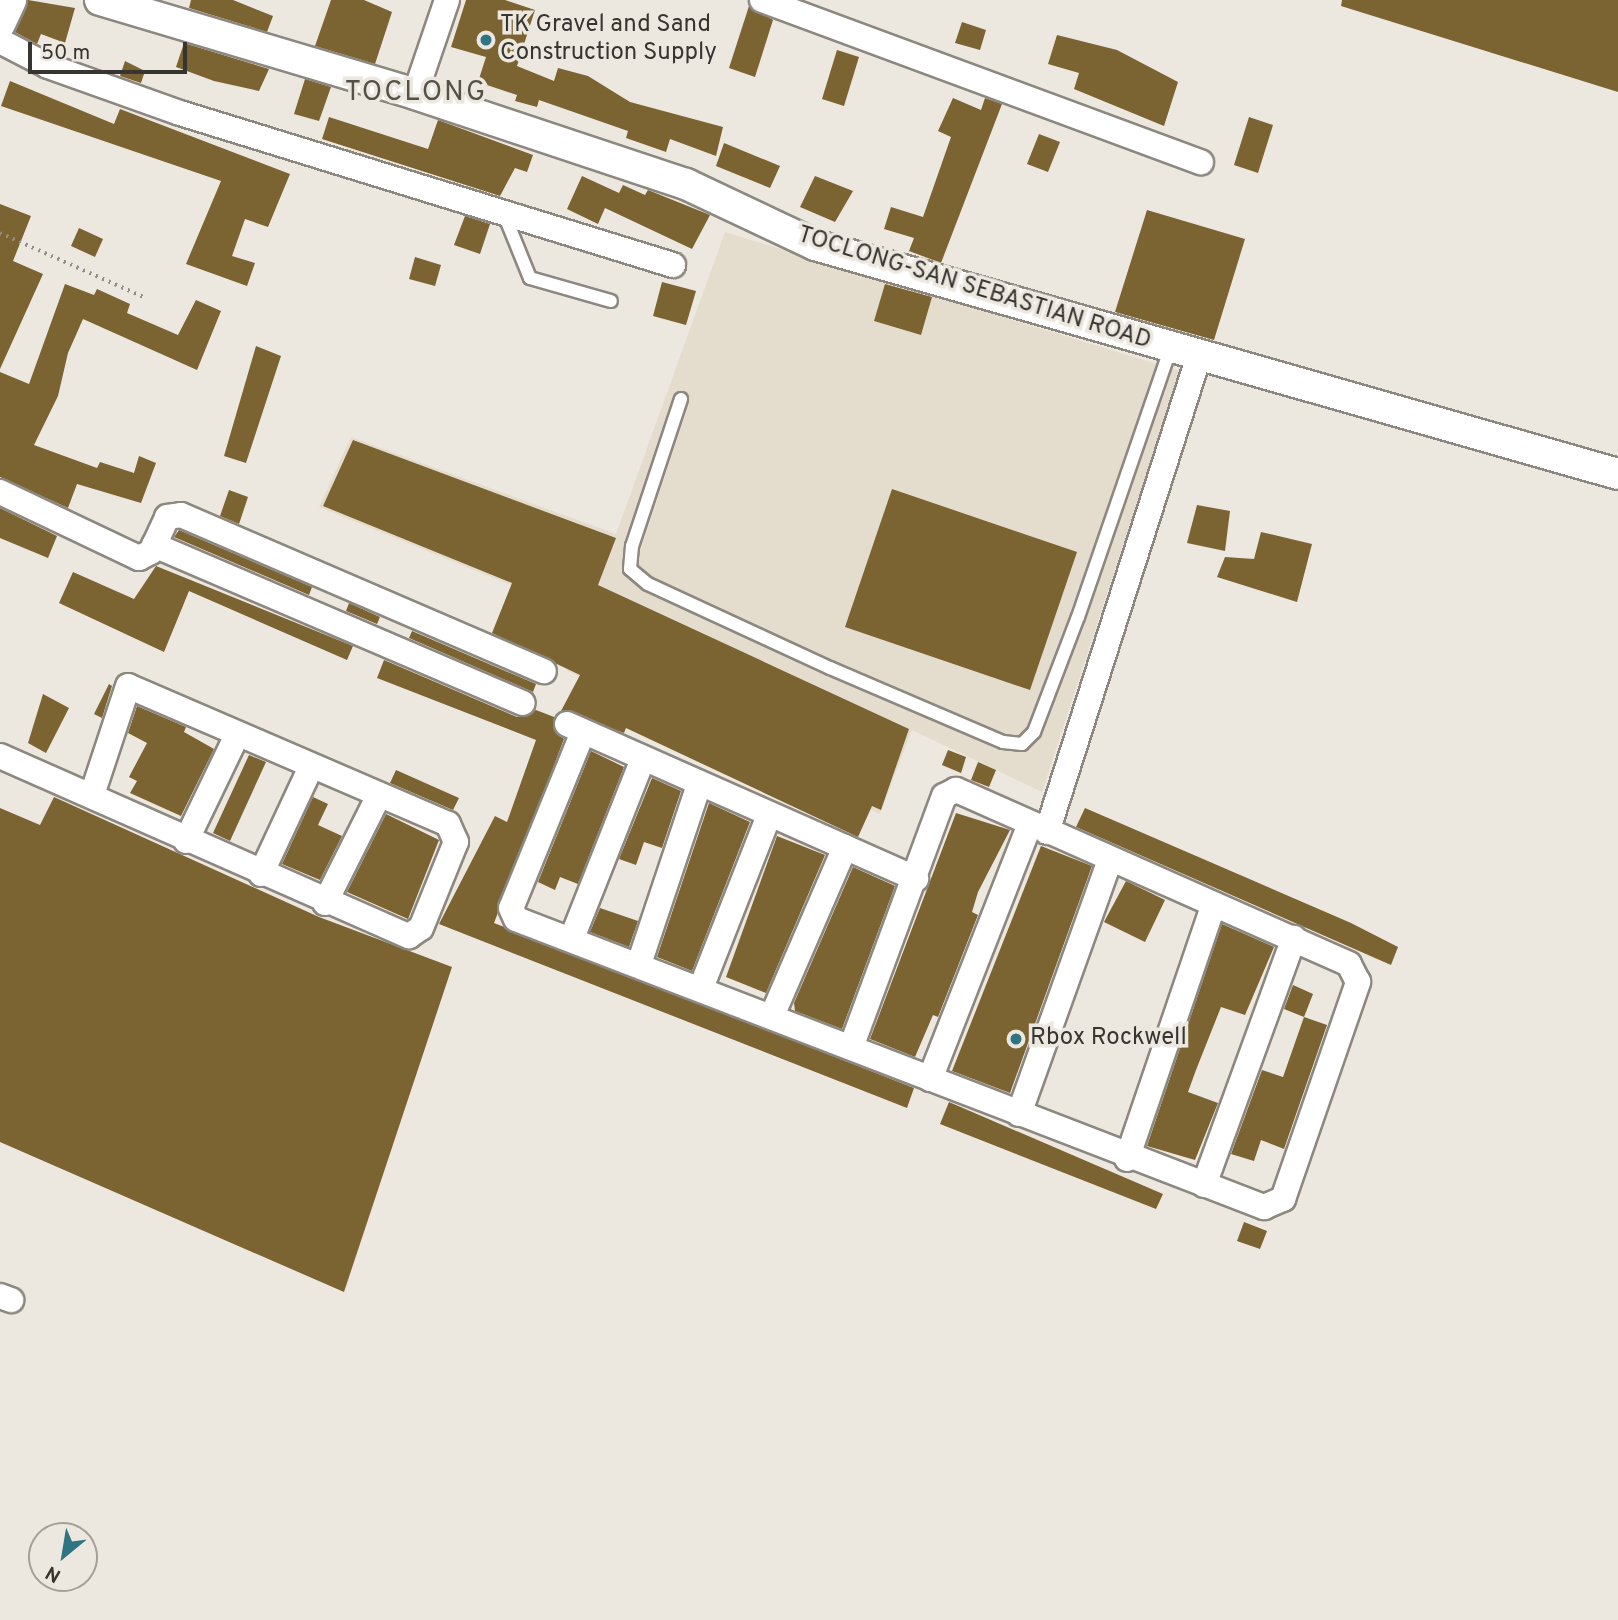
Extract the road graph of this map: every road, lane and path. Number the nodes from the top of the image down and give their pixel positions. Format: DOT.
graph roads {
  1 [pos="11,0"];
  2 [pos="100,0"];
  3 [pos="447,0"];
  4 [pos="762,0"];
  5 [pos="0,24"];
  6 [pos="0,41"];
  7 [pos="415,94"];
  8 [pos="1201,162"];
  9 [pos="502,211"];
  10 [pos="0,233"];
  11 [pos="673,265"];
  12 [pos="146,298"];
  13 [pos="611,301"];
  14 [pos="1184,354"];
  15 [pos="681,399"];
  16 [pos="1618,474"];
  17 [pos="0,492"];
  18 [pos="154,545"];
  19 [pos="544,671"];
  20 [pos="523,703"];
  21 [pos="237,735"];
  22 [pos="0,756"];
  23 [pos="643,760"];
  24 [pos="311,767"];
  25 [pos="699,785"];
  26 [pos="92,794"];
  27 [pos="379,797"];
  28 [pos="769,815"];
  29 [pos="1038,828"];
  30 [pos="186,841"];
  31 [pos="845,847"];
  32 [pos="1110,860"];
  33 [pos="261,874"];
  34 [pos="916,879"];
  35 [pos="325,903"];
  36 [pos="1213,906"];
  37 [pos="572,938"];
  38 [pos="1294,938"];
  39 [pos="639,964"];
  40 [pos="701,988"];
  41 [pos="772,1016"];
  42 [pos="851,1047"];
  43 [pos="930,1079"];
  44 [pos="1018,1114"];
  45 [pos="1127,1159"];
  46 [pos="1204,1185"];
  1 -- 5 [label="street"];
  2 -- 7 [label="street, TOCLONG-SAN SEBASTIAN ROAD"];
  3 -- 7 [label="street"];
  4 -- 8 [label="street"];
  6 -- 9 [label="street"];
  7 -- 14 [label="street, TOCLONG-SAN SEBASTIAN ROAD"];
  9 -- 11 [label="street"];
  9 -- 13 [label="lane"];
  10 -- 12 [label="path"];
  14 -- 15 [label="lane"];
  14 -- 16 [label="street, TOCLONG-SAN SEBASTIAN ROAD"];
  14 -- 29 [label="street"];
  17 -- 18 [label="street"];
  18 -- 19 [label="street"];
  18 -- 20 [label="street"];
  21 -- 24 [label="street"];
  21 -- 26 [label="street"];
  21 -- 30 [label="street"];
  22 -- 26 [label="street"];
  23 -- 25 [label="street"];
  23 -- 37 [label="street"];
  23 -- 37 [label="street"];
  24 -- 27 [label="street"];
  24 -- 33 [label="street"];
  25 -- 28 [label="street"];
  25 -- 39 [label="street"];
  26 -- 30 [label="street"];
  27 -- 35 [label="street"];
  27 -- 35 [label="street"];
  28 -- 31 [label="street"];
  28 -- 40 [label="street"];
  29 -- 32 [label="street"];
  29 -- 34 [label="street"];
  29 -- 43 [label="street"];
  30 -- 33 [label="street"];
  31 -- 34 [label="street"];
  31 -- 41 [label="street"];
  32 -- 36 [label="street"];
  32 -- 44 [label="street"];
  33 -- 35 [label="street"];
  34 -- 42 [label="street"];
  36 -- 38 [label="street"];
  36 -- 45 [label="street"];
  37 -- 39 [label="street"];
  38 -- 46 [label="street"];
  38 -- 46 [label="street"];
  39 -- 40 [label="street"];
  40 -- 41 [label="street"];
  41 -- 42 [label="street"];
  42 -- 43 [label="street"];
  43 -- 44 [label="street"];
  44 -- 45 [label="street"];
  45 -- 46 [label="street"];
}
